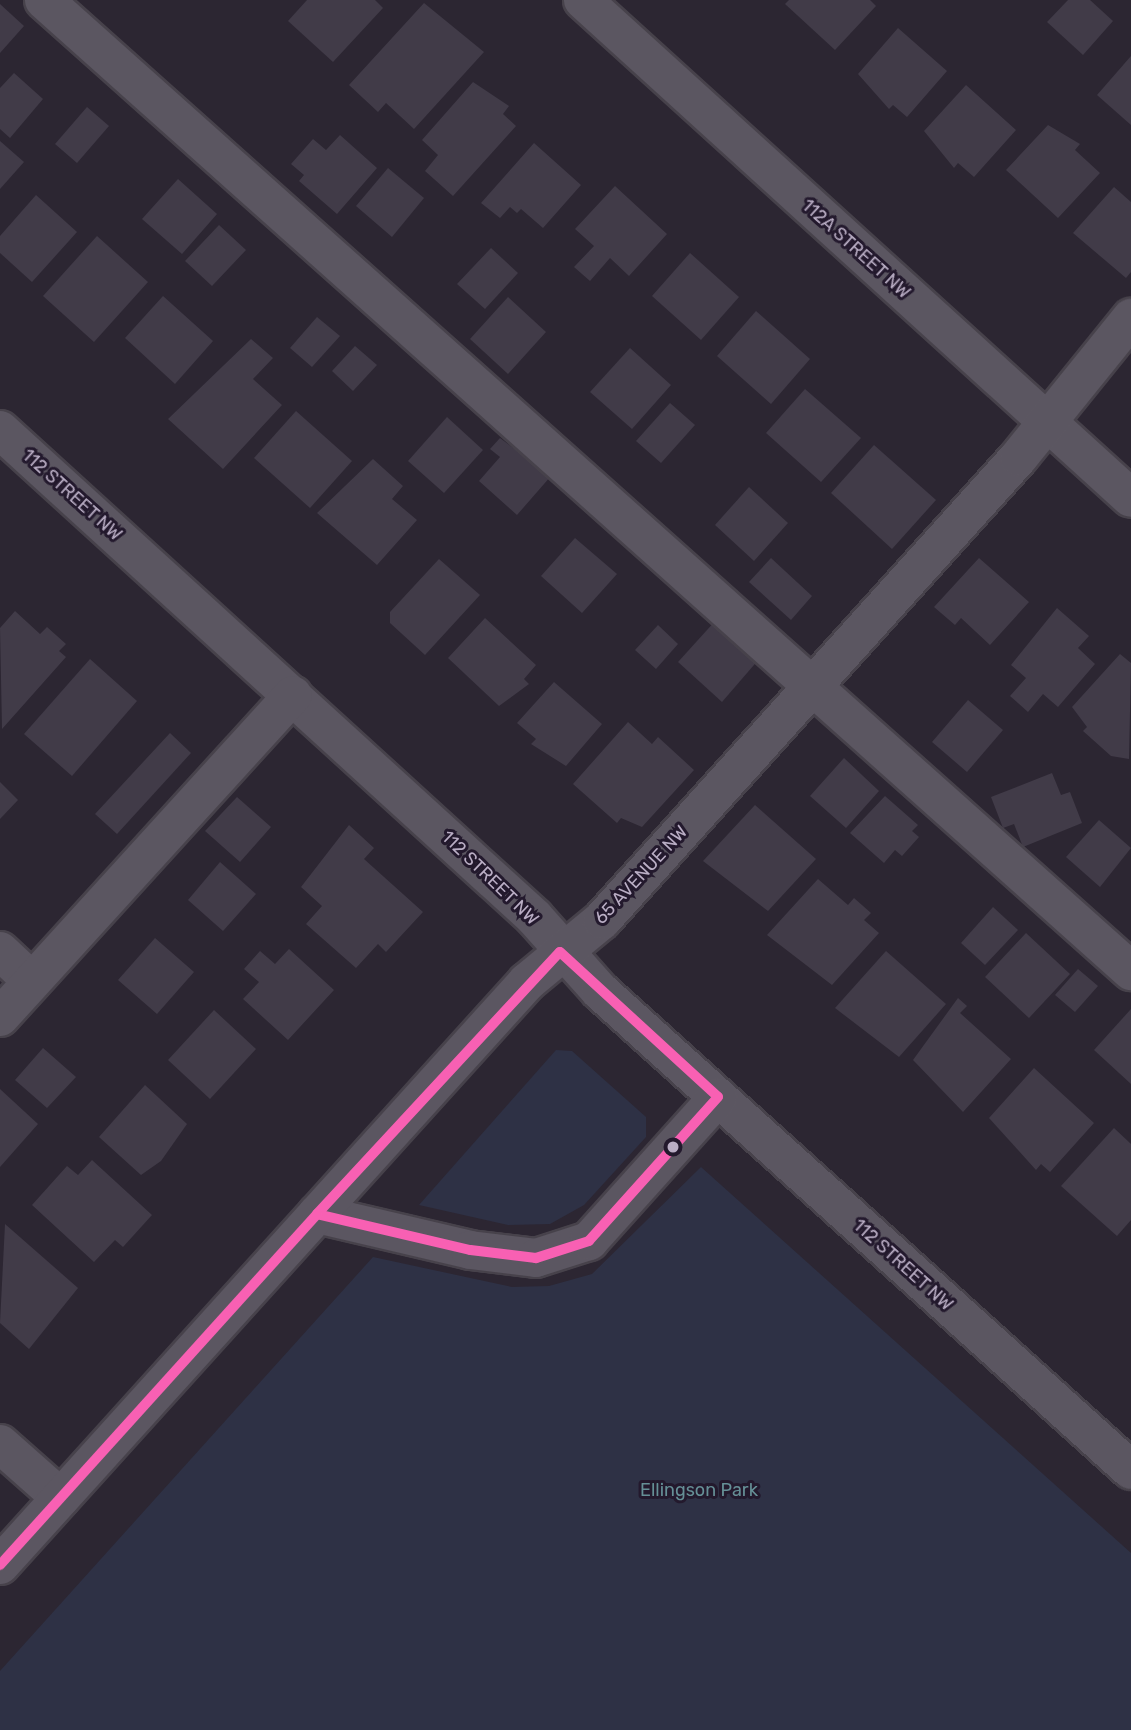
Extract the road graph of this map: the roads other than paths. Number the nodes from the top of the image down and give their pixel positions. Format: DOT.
graph roads {
  1 [pos="44,0"];
  2 [pos="583,0"];
  3 [pos="1131,318"];
  4 [pos="1048,423"];
  5 [pos="0,430"];
  6 [pos="1131,498"];
  7 [pos="813,685"];
  8 [pos="293,695"];
  9 [pos="0,951"];
  10 [pos="560,951"];
  11 [pos="1131,971"];
  12 [pos="32,981"];
  13 [pos="0,1017"];
  14 [pos="718,1097"];
  15 [pos="317,1214"];
  16 [pos="0,1444"];
  17 [pos="1131,1470"];
  18 [pos="61,1498"];
  19 [pos="0,1565"];
  1 -- 7 [label="street"];
  2 -- 4 [label="street, 112A STREET NW"];
  3 -- 4 [label="street, 65 AVENUE NW"];
  4 -- 6 [label="street, 112A STREET NW"];
  4 -- 7 [label="street, 65 AVENUE NW"];
  5 -- 8 [label="street, 112 STREET NW"];
  7 -- 10 [label="street, 65 AVENUE NW"];
  7 -- 11 [label="street"];
  8 -- 10 [label="street, 112 STREET NW"];
  8 -- 12 [label="street"];
  9 -- 12 [label="street"];
  10 -- 14 [label="street, 112 STREET NW"];
  10 -- 15 [label="street, 65 AVENUE NW"];
  12 -- 13 [label="street"];
  14 -- 15 [label="street"];
  14 -- 17 [label="street, 112 STREET NW"];
  15 -- 18 [label="street, 65 AVENUE NW"];
  16 -- 18 [label="street"];
  18 -- 19 [label="street, 65 AVENUE NW"];
}
